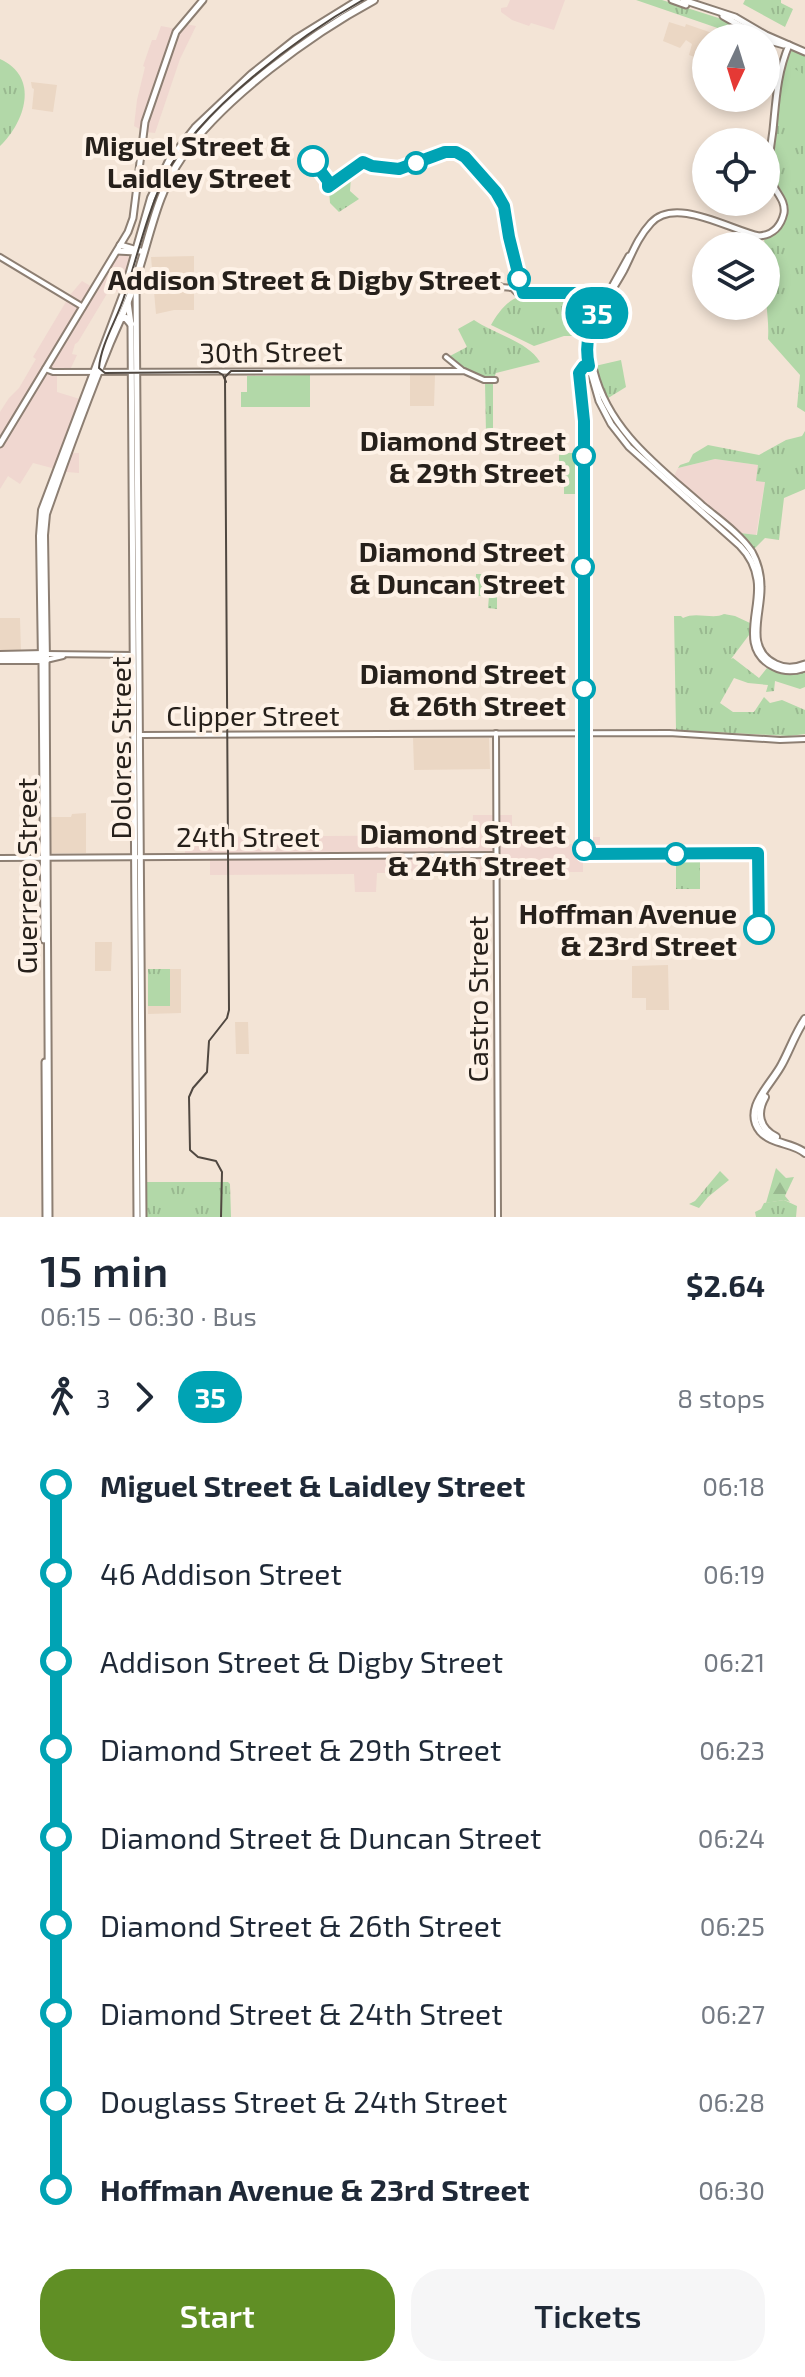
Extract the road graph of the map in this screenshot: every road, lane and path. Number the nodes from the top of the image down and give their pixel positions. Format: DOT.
graph roads {
  1 [pos="203,0"];
  2 [pos="374,0"];
  3 [pos="381,0"];
  4 [pos="672,0"];
  5 [pos="683,0"];
  6 [pos="361,3"];
  7 [pos="737,24"];
  8 [pos="780,45"];
  9 [pos="788,48"];
  10 [pos="805,52"];
  11 [pos="121,249"];
  12 [pos="135,251"];
  13 [pos="144,252"];
  14 [pos="629,256"];
  15 [pos="0,257"];
  16 [pos="132,263"];
  17 [pos="136,279"];
  18 [pos="495,280"];
  19 [pos="520,281"];
  20 [pos="126,286"];
  21 [pos="510,287"];
  22 [pos="604,299"];
  23 [pos="128,301"];
  24 [pos="83,307"];
  25 [pos="120,318"];
  26 [pos="131,324"];
  27 [pos="134,334"];
  28 [pos="446,357"];
  29 [pos="45,369"];
  30 [pos="464,371"];
  31 [pos="96,372"];
  32 [pos="135,372"];
  33 [pos="495,380"];
  34 [pos="0,444"];
  35 [pos="136,655"];
  36 [pos="44,657"];
  37 [pos="0,658"];
  38 [pos="805,666"];
  39 [pos="496,733"];
  40 [pos="137,735"];
  41 [pos="805,739"];
  42 [pos="496,855"];
  43 [pos="46,857"];
  44 [pos="138,857"];
  45 [pos="0,858"];
  46 [pos="805,1019"];
  47 [pos="805,1026"];
  48 [pos="805,1151"];
  49 [pos="48,1217"];
  50 [pos="140,1217"];
  51 [pos="498,1217"];
  1 -- 11 [label="main road"];
  2 -- 6 [label="main road"];
  3 -- 6 [label="main road"];
  4 -- 7 [label="main road"];
  5 -- 9 [label="main road"];
  6 -- 12 [label="main road"];
  6 -- 13 [label="main road"];
  8 -- 9 [label="main road"];
  9 -- 10 [label="main road"];
  9 -- 14 [label="main road"];
  11 -- 12 [label="main road"];
  11 -- 16 [label="main road"];
  11 -- 24 [label="main road"];
  12 -- 13 [label="main road"];
  12 -- 16 [label="main road"];
  13 -- 17 [label="main road"];
  14 -- 22 [label="main road"];
  14 -- 38 [label="main road"];
  15 -- 24 [label="street"];
  16 -- 20 [label="main road"];
  17 -- 23 [label="main road"];
  17 -- 27 [label="main road, Dolores Street"];
  18 -- 21 [label="street"];
  19 -- 21 [label="street"];
  20 -- 23 [label="main road"];
  20 -- 31 [label="main road"];
  21 -- 22 [label="street"];
  22 -- 38 [label="main road"];
  23 -- 25 [label="main road"];
  23 -- 26 [label="main road, Dolores Street"];
  24 -- 29 [label="main road"];
  25 -- 26 [label="main road"];
  25 -- 31 [label="main road"];
  26 -- 27 [label="main road, Dolores Street"];
  27 -- 32 [label="main road, Dolores Street"];
  28 -- 30 [label="street"];
  29 -- 31 [label="street, 30th Street"];
  29 -- 34 [label="main road"];
  30 -- 32 [label="street, 30th Street"];
  30 -- 33 [label="street, 30th Street"];
  31 -- 32 [label="street, 30th Street"];
  31 -- 36 [label="main road, Guerrero Street"];
  32 -- 35 [label="main road, Dolores Street"];
  35 -- 36 [label="street"];
  35 -- 40 [label="main road, Dolores Street"];
  36 -- 37 [label="main road"];
  36 -- 43 [label="main road, Guerrero Street"];
  39 -- 40 [label="street, Clipper Street"];
  39 -- 41 [label="street, Clipper Street"];
  39 -- 42 [label="street, Castro Street"];
  40 -- 44 [label="main road, Dolores Street"];
  42 -- 44 [label="street, 24th Street"];
  42 -- 51 [label="street, Castro Street"];
  43 -- 44 [label="street, 24th Street"];
  43 -- 45 [label="street, 24th Street"];
  43 -- 49 [label="main road, Guerrero Street"];
  44 -- 50 [label="main road, Dolores Street"];
  46 -- 48 [label="main road"];
  47 -- 48 [label="main road"];
}
